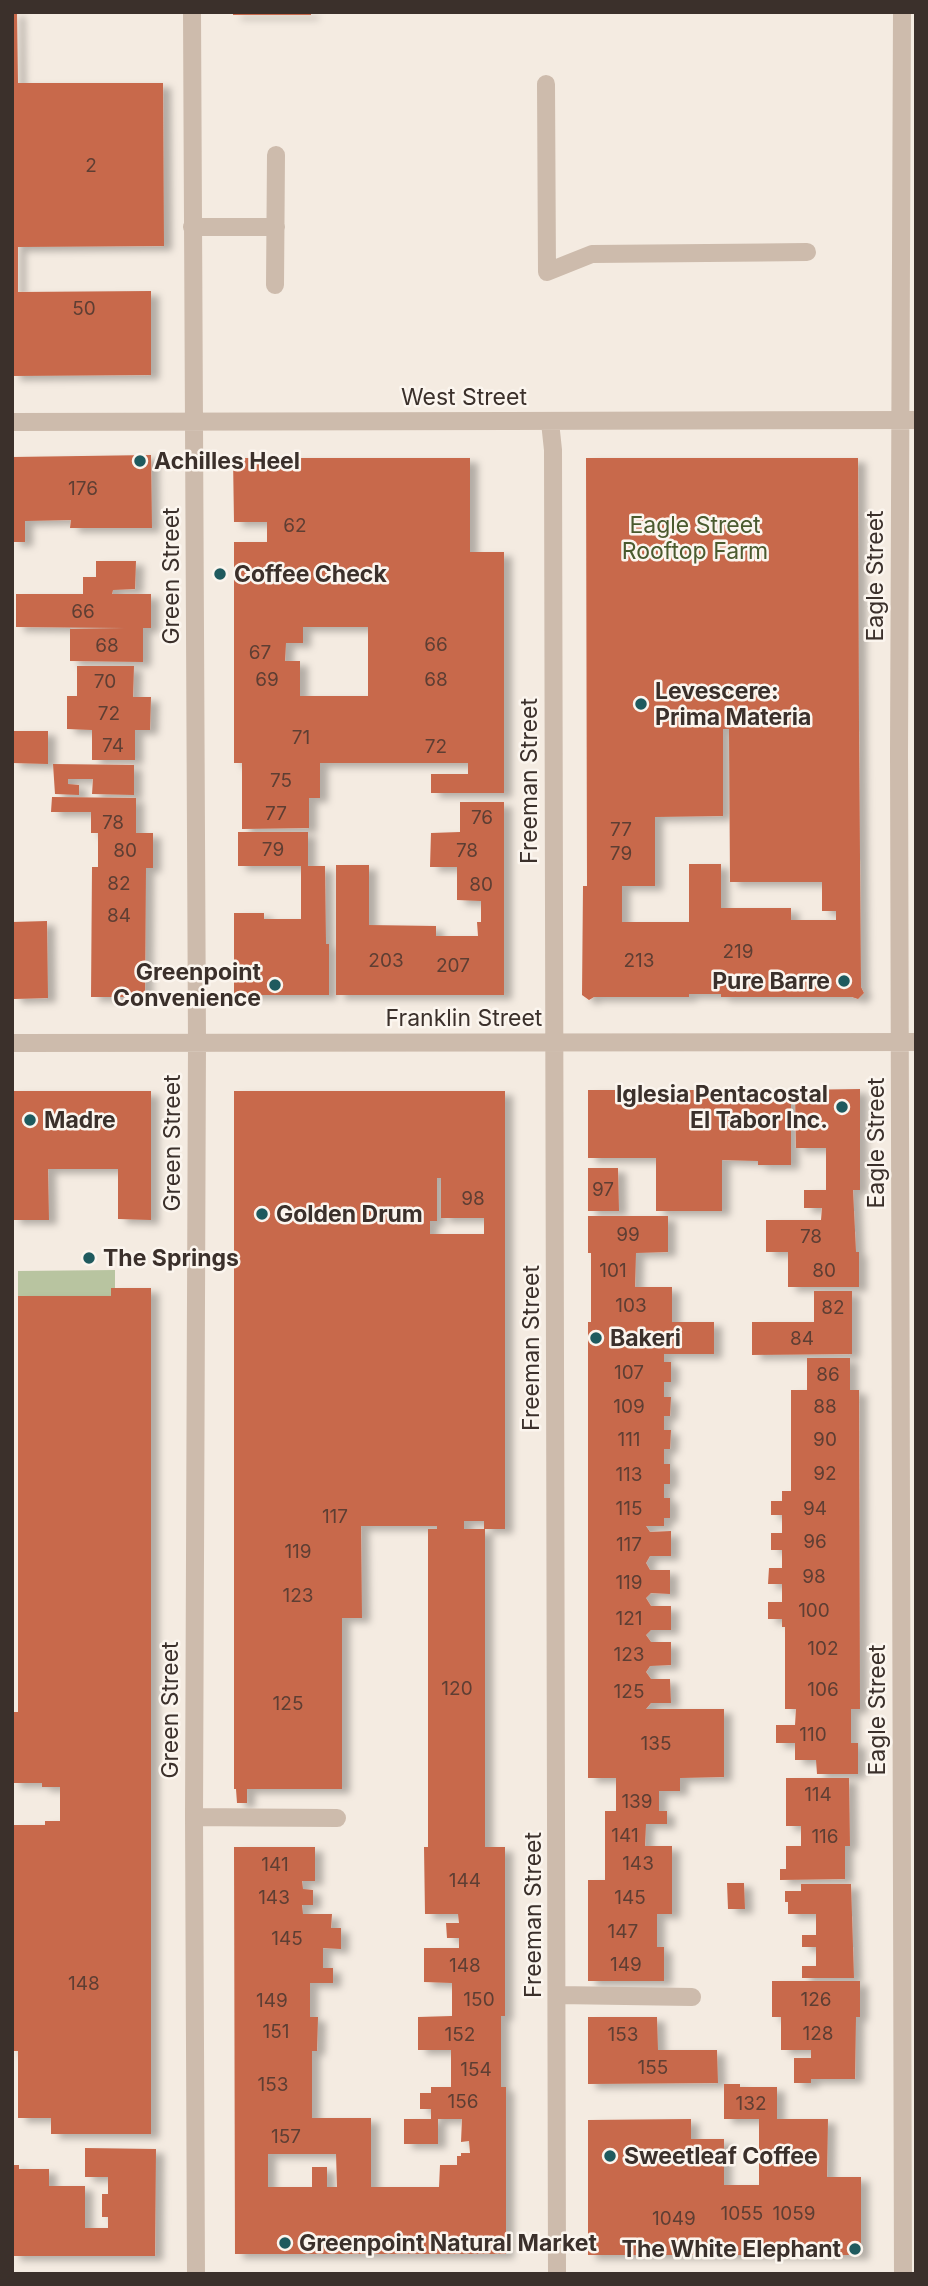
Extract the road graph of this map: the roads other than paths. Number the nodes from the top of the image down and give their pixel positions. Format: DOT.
graph roads {
  1 [pos="192,12"];
  2 [pos="902,12"];
  3 [pos="547,84"];
  4 [pos="276,155"];
  5 [pos="192,227"];
  6 [pos="276,227"];
  7 [pos="807,252"];
  8 [pos="275,285"];
  9 [pos="908,420"];
  10 [pos="12,422"];
  11 [pos="193,422"];
  12 [pos="550,422"];
  13 [pos="554,1042"];
  14 [pos="908,1042"];
  15 [pos="12,1043"];
  16 [pos="197,1044"];
  17 [pos="194,1817"];
  18 [pos="337,1818"];
  19 [pos="558,1995"];
  20 [pos="692,1997"];
  21 [pos="196,2274"];
  22 [pos="557,2274"];
  23 [pos="903,2274"];
  1 -- 5 [label="street, Green Street"];
  2 -- 9 [label="street, Eagle Street"];
  3 -- 7 [label="street"];
  4 -- 6 [label="street"];
  5 -- 6 [label="street"];
  5 -- 11 [label="street, Green Street"];
  6 -- 8 [label="street"];
  9 -- 12 [label="street, West Street"];
  9 -- 14 [label="street, Eagle Street"];
  10 -- 11 [label="street, West Street"];
  11 -- 12 [label="street, West Street"];
  11 -- 16 [label="street, Green Street"];
  12 -- 13 [label="street, Freeman Street"];
  13 -- 14 [label="street, Franklin Street"];
  13 -- 16 [label="street, Franklin Street"];
  13 -- 19 [label="street, Freeman Street"];
  14 -- 23 [label="street, Eagle Street"];
  15 -- 16 [label="street, Franklin Street"];
  16 -- 17 [label="street, Green Street"];
  17 -- 18 [label="street"];
  17 -- 21 [label="street, Green Street"];
  19 -- 20 [label="street"];
  19 -- 22 [label="street, Freeman Street"];
}
